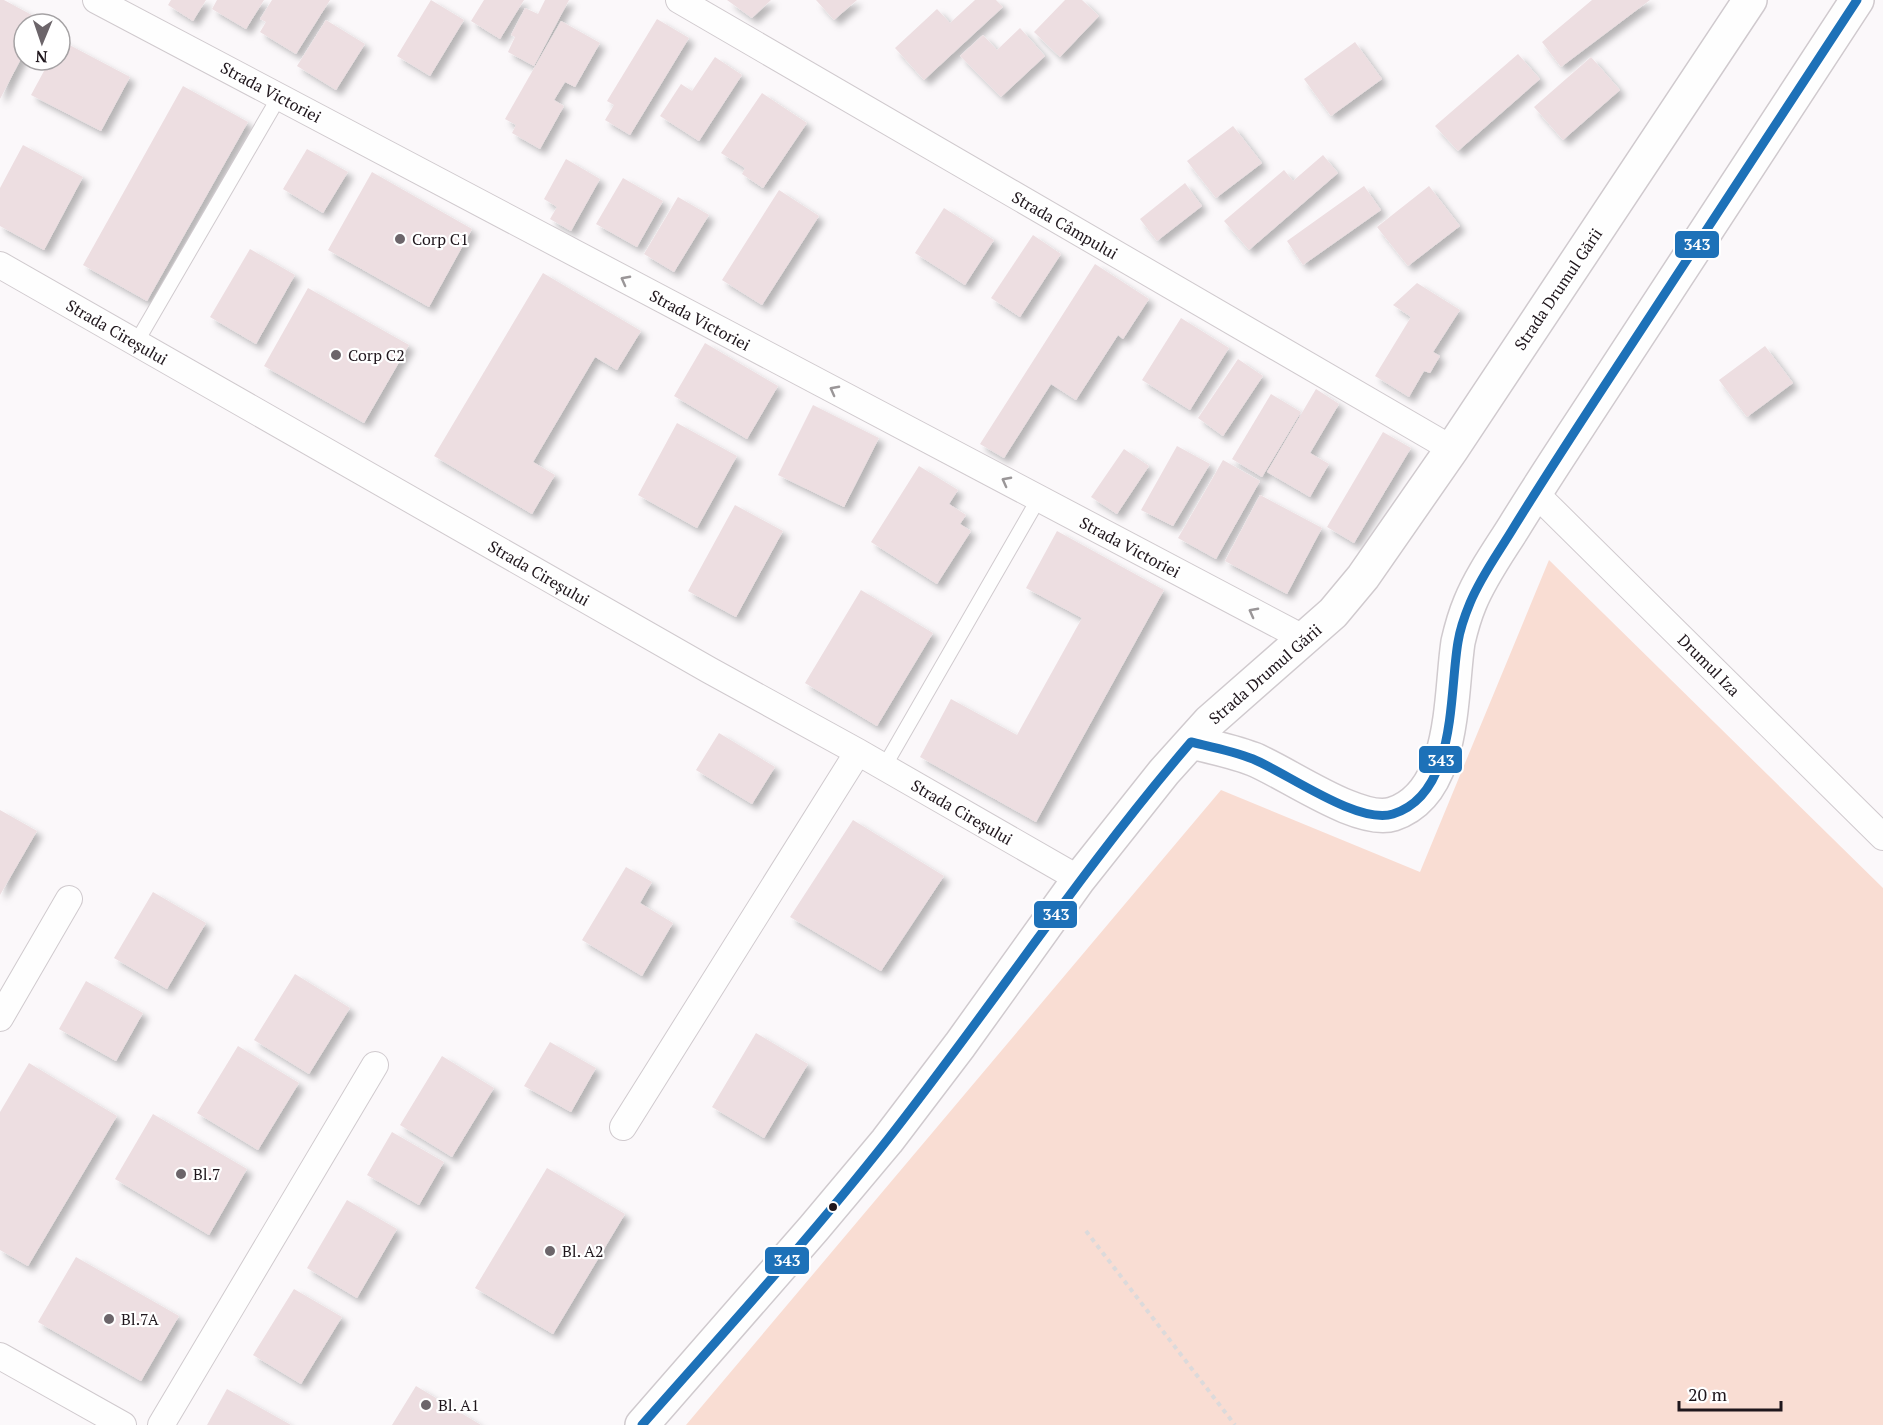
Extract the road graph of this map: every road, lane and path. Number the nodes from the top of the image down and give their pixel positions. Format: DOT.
graph roads {
  1 [pos="96,0"];
  2 [pos="679,0"];
  3 [pos="1750,0"];
  4 [pos="1857,0"];
  5 [pos="279,97"];
  6 [pos="0,265"];
  7 [pos="136,343"];
  8 [pos="1452,449"];
  9 [pos="1535,493"];
  10 [pos="1039,498"];
  11 [pos="1305,639"];
  12 [pos="1191,742"];
  13 [pos="858,752"];
  14 [pos="884,767"];
  15 [pos="1883,837"];
  16 [pos="1079,879"];
  17 [pos="69,899"];
  18 [pos="0,1018"];
  19 [pos="375,1065"];
  20 [pos="623,1127"];
  21 [pos="1086,1231"];
  22 [pos="0,1356"];
  23 [pos="97,1419"];
  24 [pos="123,1425"];
  25 [pos="161,1425"];
  26 [pos="642,1425"];
  27 [pos="1234,1425"];
  1 -- 5 [label="street, Strada Victoriei"];
  2 -- 8 [label="street, Strada Câmpului"];
  3 -- 8 [label="street, Strada Drumul Gării"];
  4 -- 9 [label="street"];
  5 -- 7 [label="lane"];
  10 -- 5 [label="street, Strada Victoriei, one-way"];
  6 -- 7 [label="street, Strada Cireșului"];
  7 -- 13 [label="street, Strada Cireșului"];
  8 -- 11 [label="street, Strada Drumul Gării"];
  9 -- 12 [label="street"];
  9 -- 15 [label="street, Drumul Iza"];
  11 -- 10 [label="street, Strada Victoriei, one-way"];
  10 -- 14 [label="lane"];
  11 -- 12 [label="street, Strada Drumul Gării"];
  12 -- 16 [label="street, Strada Drumul Gării"];
  13 -- 14 [label="street, Strada Cireșului"];
  13 -- 20 [label="street"];
  14 -- 16 [label="street, Strada Cireșului"];
  16 -- 26 [label="street, Strada Drumul Gării"];
  17 -- 18 [label="street"];
  19 -- 25 [label="street"];
  21 -- 27 [label="path"];
  22 -- 23 [label="street"];
  23 -- 24 [label="street"];
}
